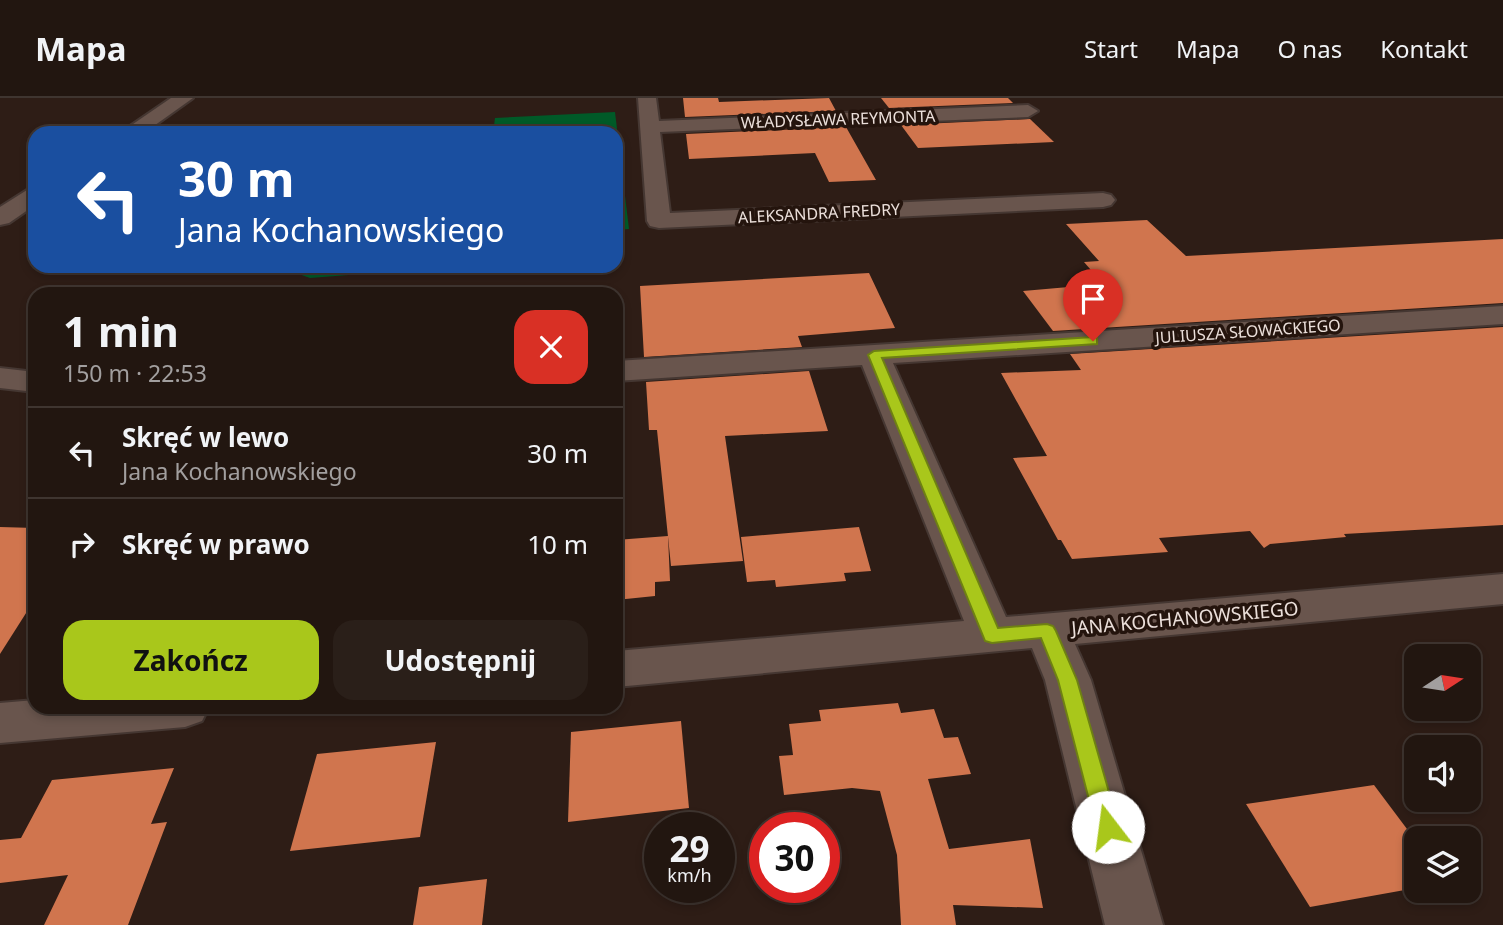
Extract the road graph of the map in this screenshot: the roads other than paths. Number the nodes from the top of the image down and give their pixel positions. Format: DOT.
graph roads {
  1 [pos="184,98"];
  2 [pos="647,98"];
  3 [pos="1028,111"];
  4 [pos="141,126"];
  5 [pos="649,127"];
  6 [pos="28,200"];
  7 [pos="1103,200"];
  8 [pos="0,218"];
  9 [pos="1503,314"];
  10 [pos="874,355"];
  11 [pos="623,371"];
  12 [pos="0,378"];
  13 [pos="28,381"];
  14 [pos="1503,589"];
  15 [pos="1047,631"];
  16 [pos="992,636"];
  17 [pos="623,668"];
  18 [pos="104,714"];
  19 [pos="0,723"];
  20 [pos="1134,925"];
  1 -- 4 [label="street"];
  2 -- 5 [label="street, ALEKSANDRA FREDRY"];
  3 -- 5 [label="street, WŁADYSŁAWA REYMONTA"];
  5 -- 7 [label="street, ALEKSANDRA FREDRY"];
  6 -- 8 [label="street"];
  9 -- 10 [label="street, JULIUSZA SŁOWACKIEGO"];
  10 -- 11 [label="street, JULIUSZA SŁOWACKIEGO"];
  10 -- 16 [label="street"];
  12 -- 13 [label="street"];
  14 -- 15 [label="street, JANA KOCHANOWSKIEGO"];
  15 -- 16 [label="street, JANA KOCHANOWSKIEGO"];
  15 -- 20 [label="street"];
  16 -- 17 [label="street, JANA KOCHANOWSKIEGO"];
  18 -- 19 [label="street"];
}
